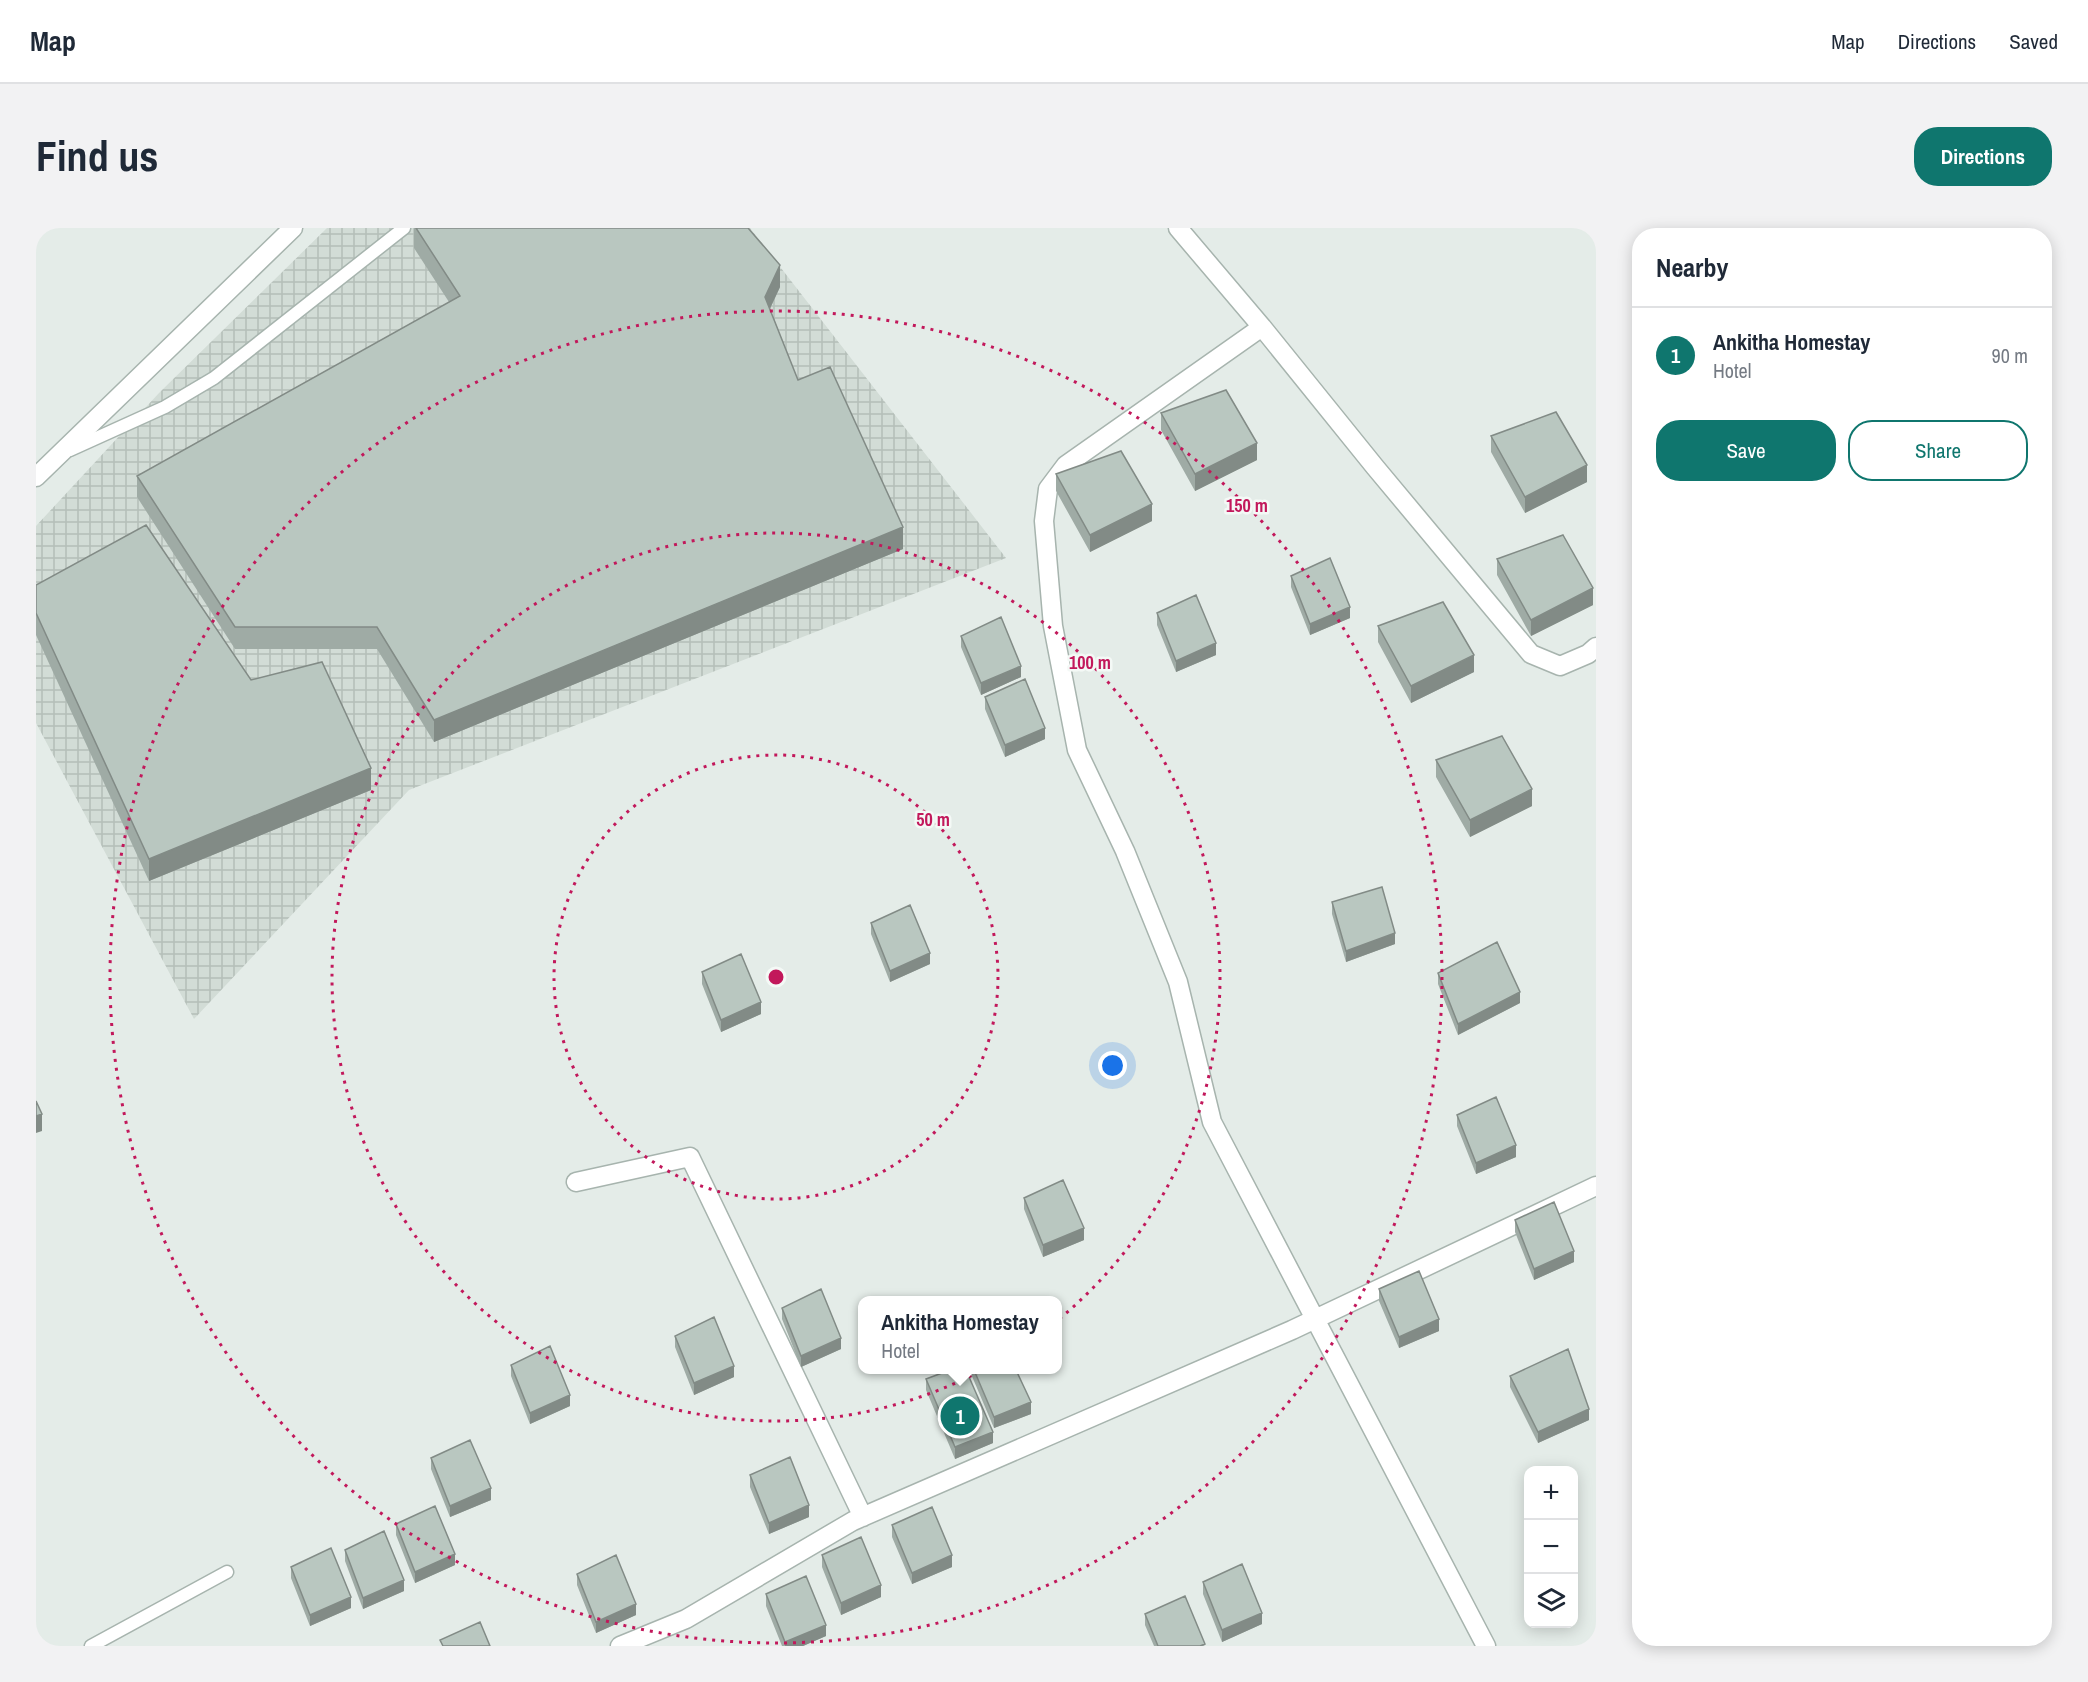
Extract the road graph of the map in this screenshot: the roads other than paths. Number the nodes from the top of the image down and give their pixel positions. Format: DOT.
graph roads {
  1 [pos="293,228"];
  2 [pos="404,228"];
  3 [pos="1179,228"];
  4 [pos="1262,327"];
  5 [pos="60,454"];
  6 [pos="36,477"];
  7 [pos="1596,647"];
  8 [pos="576,1182"];
  9 [pos="1596,1186"];
  10 [pos="1315,1319"];
  11 [pos="863,1517"];
  12 [pos="227,1572"];
  13 [pos="91,1646"];
  14 [pos="620,1646"];
  15 [pos="1486,1646"];
  1 -- 5 [label="street"];
  2 -- 5 [label="lane"];
  3 -- 4 [label="street"];
  4 -- 7 [label="street"];
  4 -- 10 [label="street"];
  5 -- 6 [label="street"];
  8 -- 11 [label="street"];
  9 -- 10 [label="street"];
  10 -- 11 [label="street"];
  10 -- 15 [label="street"];
  11 -- 14 [label="street"];
  12 -- 13 [label="lane"];
}
